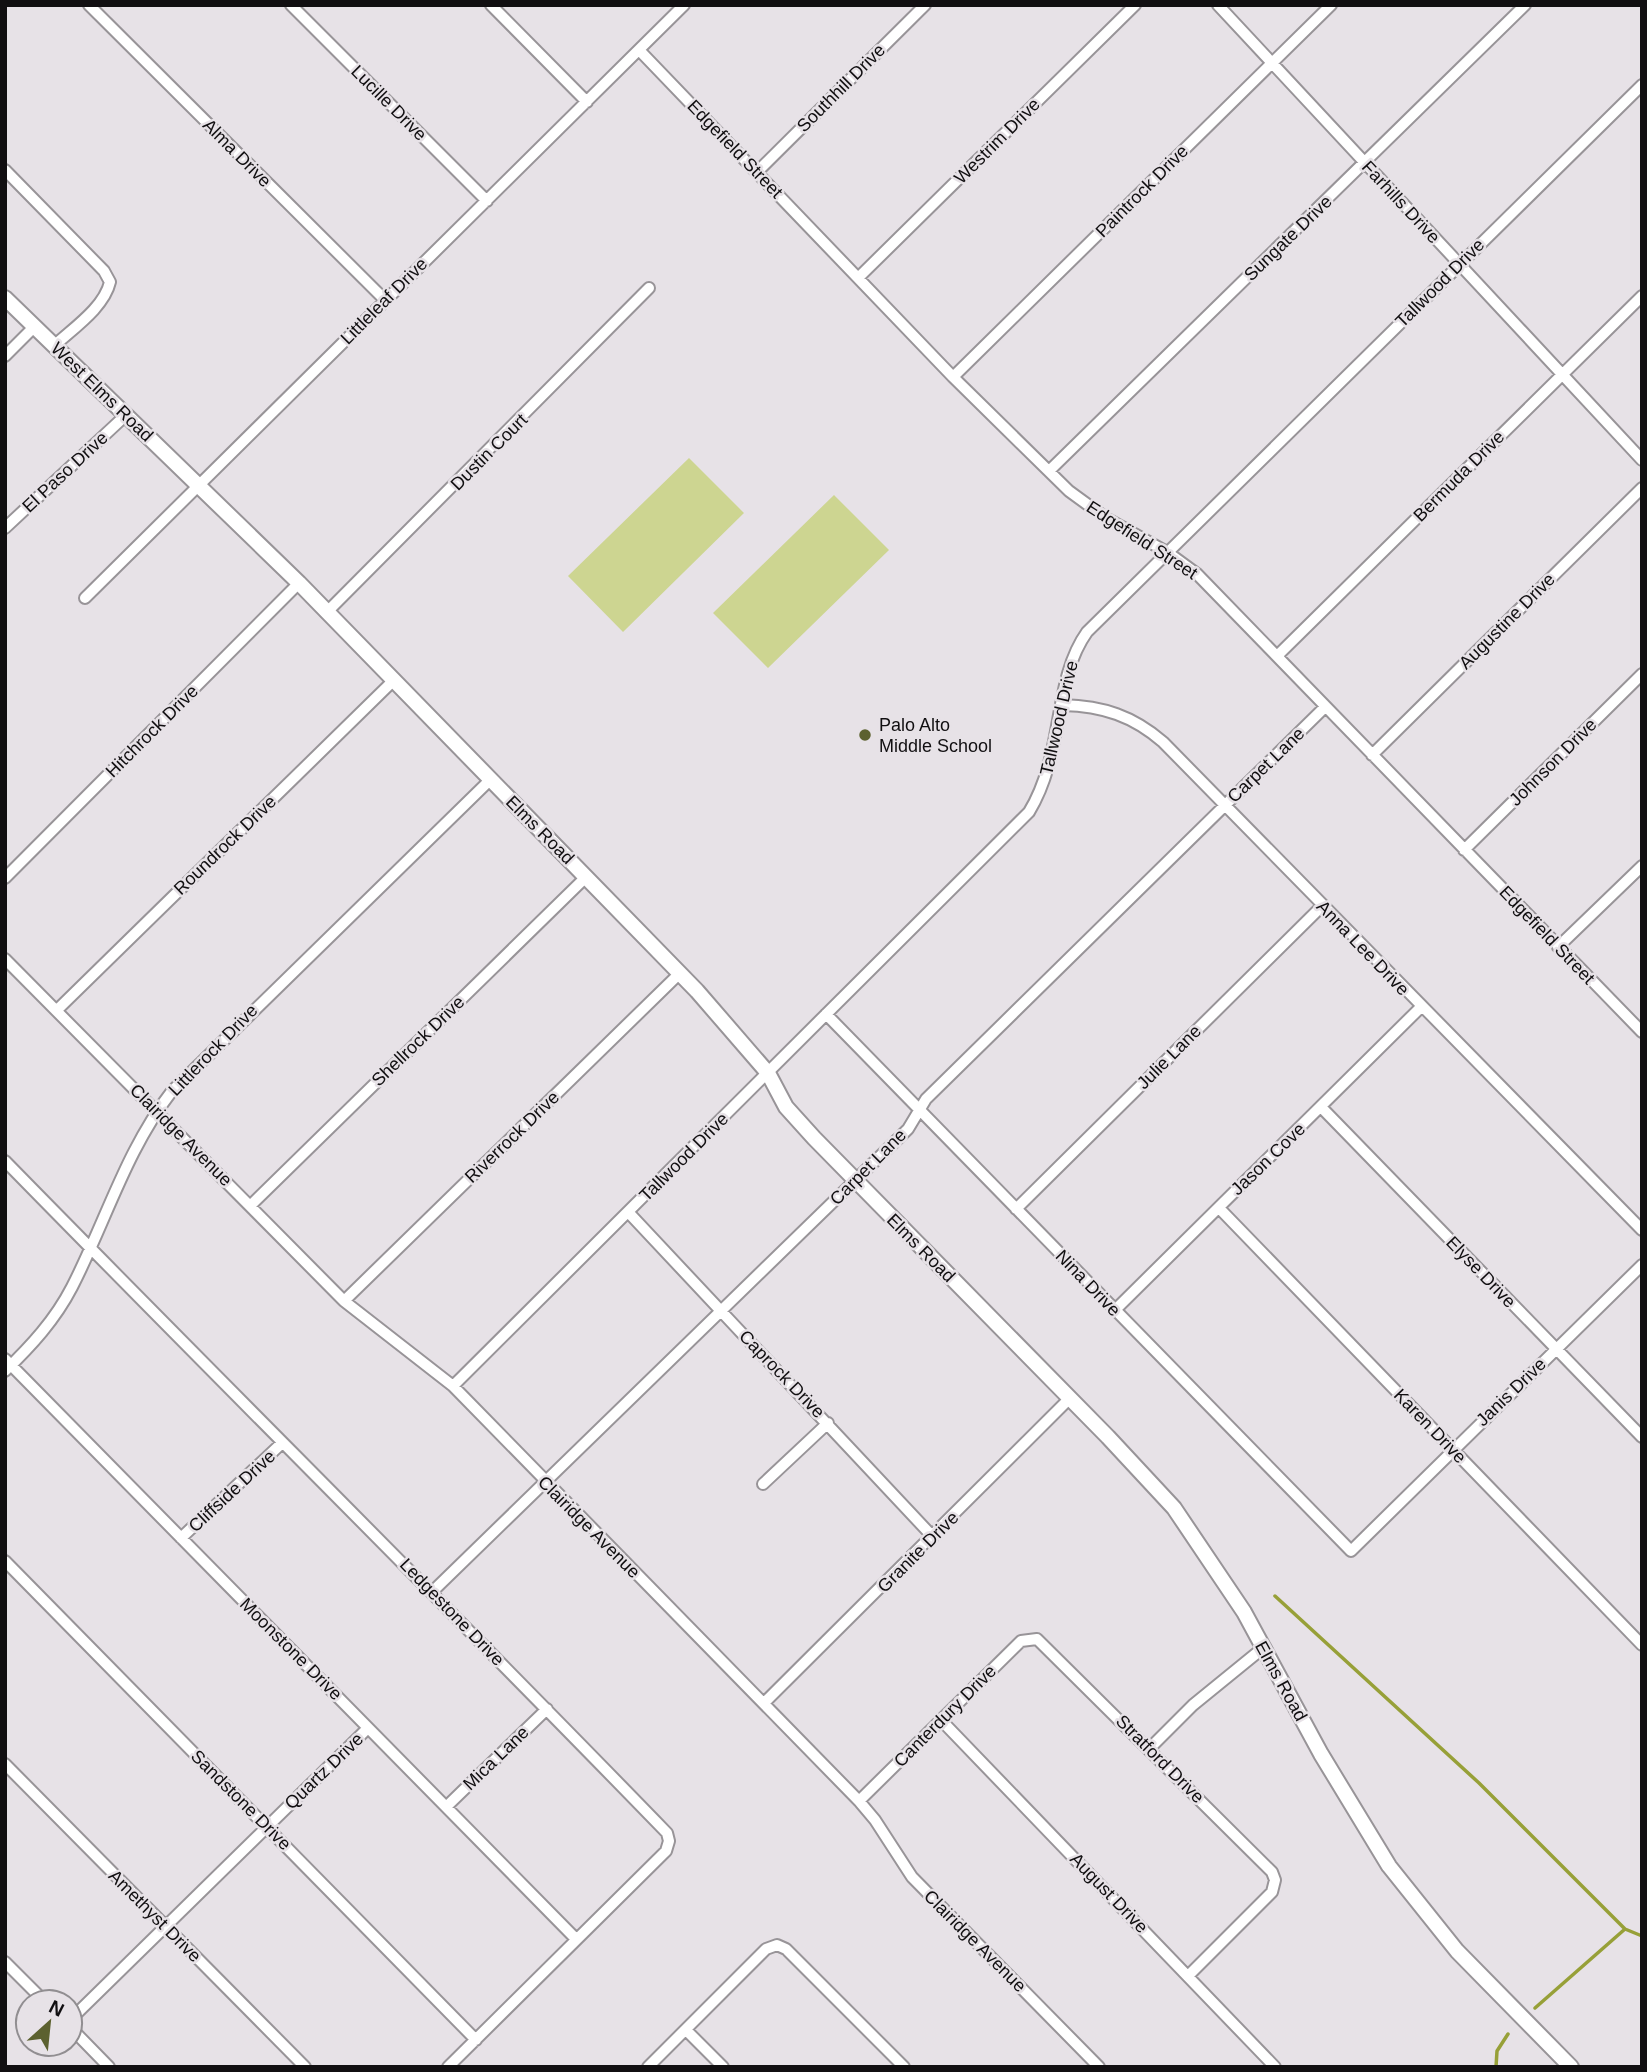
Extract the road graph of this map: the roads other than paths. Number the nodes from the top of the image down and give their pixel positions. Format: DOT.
graph roads {
  1 [pos="89,5"];
  2 [pos="291,5"];
  3 [pos="491,5"];
  4 [pos="684,5"];
  5 [pos="925,5"];
  6 [pos="1218,5"];
  7 [pos="1331,5"];
  8 [pos="1525,5"];
  9 [pos="1131,6"];
  10 [pos="640,51"];
  11 [pos="1272,64"];
  12 [pos="1642,85"];
  13 [pos="587,102"];
  14 [pos="1365,163"];
  15 [pos="5,170"];
  16 [pos="757,172"];
  17 [pos="486,201"];
  18 [pos="1458,264"];
  19 [pos="859,277"];
  20 [pos="649,288"];
  21 [pos="1642,296"];
  22 [pos="5,298"];
  23 [pos="385,300"];
  24 [pos="34,327"];
  25 [pos="54,346"];
  26 [pos="5,356"];
  27 [pos="1561,375"];
  28 [pos="954,377"];
  29 [pos="126,415"];
  30 [pos="1642,460"];
  31 [pos="1050,470"];
  32 [pos="199,485"];
  33 [pos="1642,488"];
  34 [pos="5,528"];
  35 [pos="1167,552"];
  36 [pos="299,583"];
  37 [pos="85,598"];
  38 [pos="327,613"];
  39 [pos="1277,656"];
  40 [pos="1642,674"];
  41 [pos="393,681"];
  42 [pos="1063,705"];
  43 [pos="1325,707"];
  44 [pos="1372,755"];
  45 [pos="490,780"];
  46 [pos="1224,806"];
  47 [pos="1464,850"];
  48 [pos="1642,866"];
  49 [pos="586,877"];
  50 [pos="5,878"];
  51 [pos="1322,906"];
  52 [pos="1558,947"];
  53 [pos="5,959"];
  54 [pos="680,973"];
  55 [pos="1420,1008"];
  56 [pos="57,1010"];
  57 [pos="826,1014"];
  58 [pos="1642,1032"];
  59 [pos="768,1073"];
  60 [pos="1321,1107"];
  61 [pos="919,1110"];
  62 [pos="156,1111"];
  63 [pos="5,1161"];
  64 [pos="855,1181"];
  65 [pos="251,1205"];
  66 [pos="1219,1208"];
  67 [pos="1016,1209"];
  68 [pos="629,1213"];
  69 [pos="1642,1230"];
  70 [pos="90,1247"];
  71 [pos="1642,1265"];
  72 [pos="344,1301"];
  73 [pos="720,1310"];
  74 [pos="1115,1310"];
  75 [pos="1556,1348"];
  76 [pos="7,1365"];
  77 [pos="453,1386"];
  78 [pos="1070,1398"];
  79 [pos="828,1423"];
  80 [pos="1642,1437"];
  81 [pos="282,1443"];
  82 [pos="1453,1449"];
  83 [pos="544,1482"];
  84 [pos="763,1484"];
  85 [pos="933,1537"];
  86 [pos="181,1538"];
  87 [pos="1351,1550"];
  88 [pos="5,1561"];
  89 [pos="433,1591"];
  90 [pos="1035,1638"];
  91 [pos="1642,1645"];
  92 [pos="1263,1648"];
  93 [pos="764,1703"];
  94 [pos="547,1709"];
  95 [pos="941,1720"];
  96 [pos="368,1728"];
  97 [pos="1150,1748"];
  98 [pos="5,1765"];
  99 [pos="859,1801"];
  100 [pos="446,1807"];
  101 [pos="267,1827"];
  102 [pos="166,1926"];
  103 [pos="576,1939"];
  104 [pos="5,1962"];
  105 [pos="1189,1975"];
  106 [pos="31,1988"];
  107 [pos="84,2006"];
  108 [pos="686,2030"];
  109 [pos="476,2040"];
  110 [pos="84,2041"];
  111 [pos="109,2067"];
  112 [pos="305,2067"];
  113 [pos="448,2067"];
  114 [pos="648,2067"];
  115 [pos="723,2067"];
  116 [pos="904,2067"];
  117 [pos="1099,2067"];
  118 [pos="1275,2067"];
  119 [pos="1571,2067"];
  1 -- 23 [label="street, Alma Drive"];
  2 -- 17 [label="street, Lucille Drive"];
  3 -- 13 [label="street"];
  4 -- 10 [label="street, Littleleaf Drive"];
  5 -- 16 [label="street, Southhill Drive"];
  6 -- 11 [label="street, Farhills Drive"];
  7 -- 11 [label="street, Paintrock Drive"];
  8 -- 14 [label="street, Sungate Drive"];
  9 -- 19 [label="street, Westrim Drive"];
  10 -- 13 [label="street, Littleleaf Drive"];
  10 -- 16 [label="street, Edgefield Street"];
  11 -- 14 [label="street, Farhills Drive"];
  11 -- 28 [label="street, Paintrock Drive"];
  12 -- 18 [label="street, Tallwood Drive"];
  13 -- 17 [label="street, Littleleaf Drive"];
  14 -- 18 [label="street, Farhills Drive"];
  14 -- 31 [label="street, Sungate Drive"];
  15 -- 25 [label="street"];
  16 -- 19 [label="street, Edgefield Street"];
  17 -- 23 [label="street, Littleleaf Drive"];
  18 -- 27 [label="street, Farhills Drive"];
  18 -- 35 [label="street, Tallwood Drive"];
  19 -- 28 [label="street, Edgefield Street"];
  20 -- 38 [label="street, Dustin Court"];
  21 -- 27 [label="street, Bermuda Drive"];
  22 -- 24 [label="main road, West Elms Road"];
  23 -- 32 [label="street, Littleleaf Drive"];
  24 -- 25 [label="main road, West Elms Road"];
  24 -- 26 [label="street"];
  25 -- 29 [label="main road, West Elms Road"];
  27 -- 30 [label="street, Farhills Drive"];
  27 -- 39 [label="street, Bermuda Drive"];
  28 -- 31 [label="street, Edgefield Street"];
  29 -- 32 [label="main road, West Elms Road"];
  29 -- 34 [label="street, El Paso Drive"];
  31 -- 35 [label="street, Edgefield Street"];
  32 -- 36 [label="main road, Elms Road"];
  32 -- 37 [label="street, Littleleaf Drive"];
  33 -- 44 [label="street, Augustine Drive"];
  35 -- 39 [label="street, Edgefield Street"];
  35 -- 42 [label="street, Tallwood Drive"];
  36 -- 38 [label="main road, Elms Road"];
  36 -- 50 [label="street, Hitchrock Drive"];
  38 -- 41 [label="main road, Elms Road"];
  39 -- 43 [label="street, Edgefield Street"];
  40 -- 47 [label="street, Johnson Drive"];
  41 -- 45 [label="main road, Elms Road"];
  41 -- 56 [label="street, Roundrock Drive"];
  42 -- 46 [label="street, Anna Lee Drive"];
  42 -- 57 [label="street, Tallwood Drive"];
  43 -- 44 [label="street, Edgefield Street"];
  43 -- 46 [label="street, Carpet Lane"];
  44 -- 47 [label="street, Edgefield Street"];
  45 -- 49 [label="main road, Elms Road"];
  45 -- 62 [label="street, Littlerock Drive"];
  46 -- 51 [label="street, Anna Lee Drive"];
  46 -- 61 [label="street, Carpet Lane"];
  47 -- 52 [label="street, Edgefield Street"];
  48 -- 52 [label="street"];
  49 -- 54 [label="main road, Elms Road"];
  49 -- 65 [label="street, Shellrock Drive"];
  51 -- 55 [label="street, Anna Lee Drive"];
  51 -- 67 [label="street, Julie Lane"];
  52 -- 58 [label="street, Edgefield Street"];
  53 -- 56 [label="street"];
  54 -- 59 [label="main road, Elms Road"];
  54 -- 72 [label="street, Riverrock Drive"];
  55 -- 60 [label="street, Jason Cove"];
  55 -- 69 [label="street, Anna Lee Drive"];
  56 -- 62 [label="street, Clairidge Avenue"];
  57 -- 59 [label="street, Tallwood Drive"];
  57 -- 61 [label="street, Nina Drive"];
  59 -- 64 [label="main road, Elms Road"];
  59 -- 68 [label="street, Tallwood Drive"];
  60 -- 66 [label="street, Jason Cove"];
  60 -- 75 [label="street, Elyse Drive"];
  61 -- 64 [label="street, Carpet Lane"];
  61 -- 67 [label="street, Nina Drive"];
  62 -- 65 [label="street, Clairidge Avenue"];
  62 -- 70 [label="street, Littlerock Drive"];
  63 -- 70 [label="street, Ledgestone Drive"];
  64 -- 73 [label="street, Carpet Lane"];
  64 -- 78 [label="main road, Elms Road"];
  65 -- 72 [label="street, Clairidge Avenue"];
  66 -- 74 [label="street, Jason Cove"];
  66 -- 82 [label="street, Karen Drive"];
  67 -- 74 [label="street, Nina Drive"];
  68 -- 73 [label="street, Caprock Drive"];
  68 -- 77 [label="street, Tallwood Drive"];
  70 -- 76 [label="street, Littlerock Drive"];
  70 -- 81 [label="street, Ledgestone Drive"];
  71 -- 75 [label="street, Janis Drive"];
  72 -- 77 [label="street, Clairidge Avenue"];
  73 -- 79 [label="street, Caprock Drive"];
  73 -- 83 [label="street, Carpet Lane"];
  74 -- 87 [label="street, Nina Drive"];
  75 -- 80 [label="street, Elyse Drive"];
  75 -- 82 [label="street, Janis Drive"];
  76 -- 86 [label="street, Moonstone Drive"];
  77 -- 83 [label="street, Clairidge Avenue"];
  78 -- 85 [label="street, Granite Drive"];
  78 -- 92 [label="main road, Elms Road"];
  79 -- 84 [label="street"];
  79 -- 85 [label="street, Caprock Drive"];
  81 -- 86 [label="street, Cliffside Drive"];
  81 -- 89 [label="street, Ledgestone Drive"];
  82 -- 87 [label="street, Janis Drive"];
  82 -- 91 [label="street, Karen Drive"];
  83 -- 89 [label="street, Carpet Lane"];
  83 -- 93 [label="street, Clairidge Avenue"];
  85 -- 93 [label="street, Granite Drive"];
  86 -- 96 [label="street, Moonstone Drive"];
  88 -- 101 [label="street, Sandstone Drive"];
  89 -- 94 [label="street, Ledgestone Drive"];
  90 -- 95 [label="street, Canterdury Drive"];
  90 -- 97 [label="street, Stratford Drive"];
  92 -- 97 [label="street"];
  92 -- 119 [label="main road, Elms Road"];
  93 -- 99 [label="street, Clairidge Avenue"];
  94 -- 100 [label="street, Mica Lane"];
  94 -- 103 [label="street, Ledgestone Drive"];
  95 -- 99 [label="street, Canterdury Drive"];
  95 -- 105 [label="street, August Drive"];
  96 -- 100 [label="street, Moonstone Drive"];
  96 -- 101 [label="street, Quartz Drive"];
  97 -- 105 [label="street, Stratford Drive"];
  98 -- 102 [label="street, Amethyst Drive"];
  99 -- 117 [label="street, Clairidge Avenue"];
  100 -- 103 [label="street, Moonstone Drive"];
  101 -- 102 [label="street, Quartz Drive"];
  101 -- 109 [label="street, Sandstone Drive"];
  102 -- 107 [label="street, Quartz Drive"];
  102 -- 112 [label="street, Amethyst Drive"];
  103 -- 109 [label="street, Ledgestone Drive"];
  104 -- 106 [label="street"];
  105 -- 118 [label="street, August Drive"];
  108 -- 114 [label="street"];
  108 -- 115 [label="street"];
  108 -- 116 [label="street"];
  109 -- 113 [label="street, Ledgestone Drive"];
  110 -- 111 [label="street"];
}
